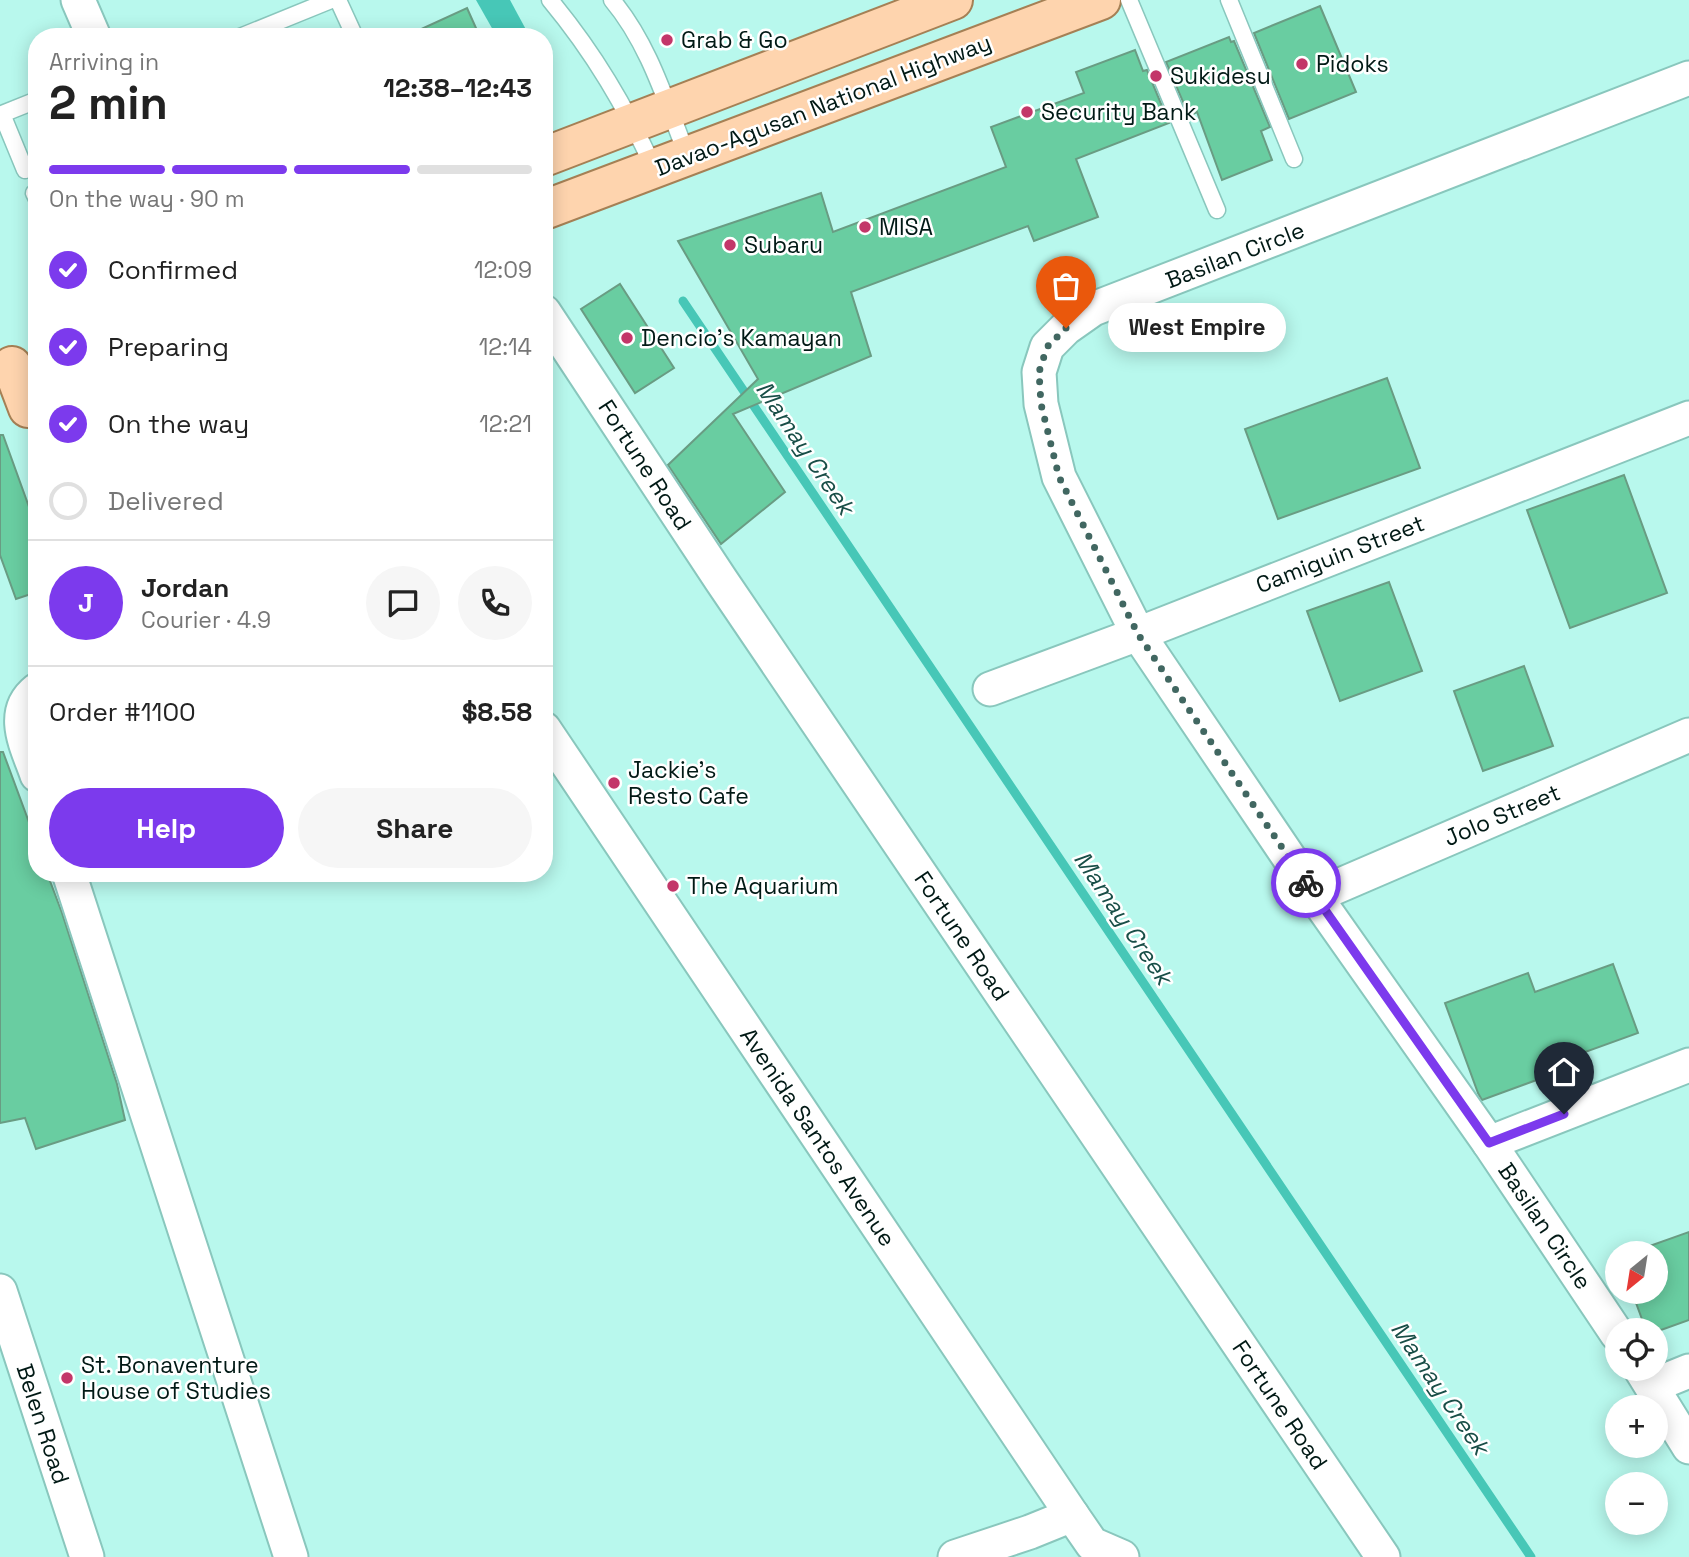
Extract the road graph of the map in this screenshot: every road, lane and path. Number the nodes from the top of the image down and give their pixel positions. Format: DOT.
graph roads {
  1 [pos="78,0"];
  2 [pos="331,0"];
  3 [pos="338,0"];
  4 [pos="550,0"];
  5 [pos="612,0"];
  6 [pos="953,0"];
  7 [pos="1101,0"];
  8 [pos="1129,0"];
  9 [pos="1229,0"];
  10 [pos="90,28"];
  11 [pos="262,28"];
  12 [pos="351,28"];
  13 [pos="1689,78"];
  14 [pos="28,104"];
  15 [pos="669,109"];
  16 [pos="633,123"];
  17 [pos="553,154"];
  18 [pos="1294,159"];
  19 [pos="671,161"];
  20 [pos="25,170"];
  21 [pos="553,207"];
  22 [pos="1217,210"];
  23 [pos="553,326"];
  24 [pos="16,364"];
  25 [pos="22,411"];
  26 [pos="1689,418"];
  27 [pos="1138,634"];
  28 [pos="990,689"];
  29 [pos="28,700"];
  30 [pos="1689,735"];
  31 [pos="553,742"];
  32 [pos="28,749"];
  33 [pos="72,882"];
  34 [pos="1315,896"];
  35 [pos="1689,1065"];
  36 [pos="1489,1143"];
  37 [pos="0,1291"];
  38 [pos="1606,1318"];
  39 [pos="1689,1371"];
  40 [pos="1668,1374"];
  41 [pos="1648,1381"];
  42 [pos="1689,1447"];
  43 [pos="1072,1515"];
  44 [pos="1101,1552"];
  45 [pos="87,1557"];
  46 [pos="291,1557"];
  47 [pos="955,1557"];
  48 [pos="1383,1557"];
  1 -- 10 [label="street"];
  2 -- 11 [label="lane"];
  3 -- 12 [label="lane"];
  4 -- 16 [label="lane"];
  5 -- 15 [label="lane"];
  6 -- 15 [label="main road"];
  7 -- 19 [label="main road, Davao-Agusan National Highway"];
  8 -- 22 [label="lane"];
  9 -- 18 [label="lane"];
  13 -- 27 [label="street, Basilan Circle"];
  14 -- 20 [label="lane"];
  15 -- 16 [label="main road"];
  15 -- 19 [label="lane"];
  16 -- 17 [label="main road"];
  16 -- 19 [label="lane"];
  19 -- 21 [label="main road, Davao-Agusan National Highway"];
  23 -- 48 [label="street, Fortune Road"];
  24 -- 25 [label="main road"];
  26 -- 27 [label="street, Camiguin Street"];
  27 -- 28 [label="street, Camiguin Street"];
  27 -- 34 [label="street, Basilan Circle"];
  29 -- 32 [label="street"];
  30 -- 34 [label="street, Jolo Street"];
  31 -- 43 [label="street, Avenida Santos Avenue"];
  33 -- 46 [label="street"];
  34 -- 36 [label="street, Basilan Circle"];
  35 -- 36 [label="street"];
  36 -- 38 [label="street, Basilan Circle"];
  37 -- 45 [label="street, Belen Road"];
  39 -- 40 [label="street"];
  41 -- 42 [label="street"];
  43 -- 44 [label="street, Avenida Santos Avenue"];
  43 -- 47 [label="street"];
}
